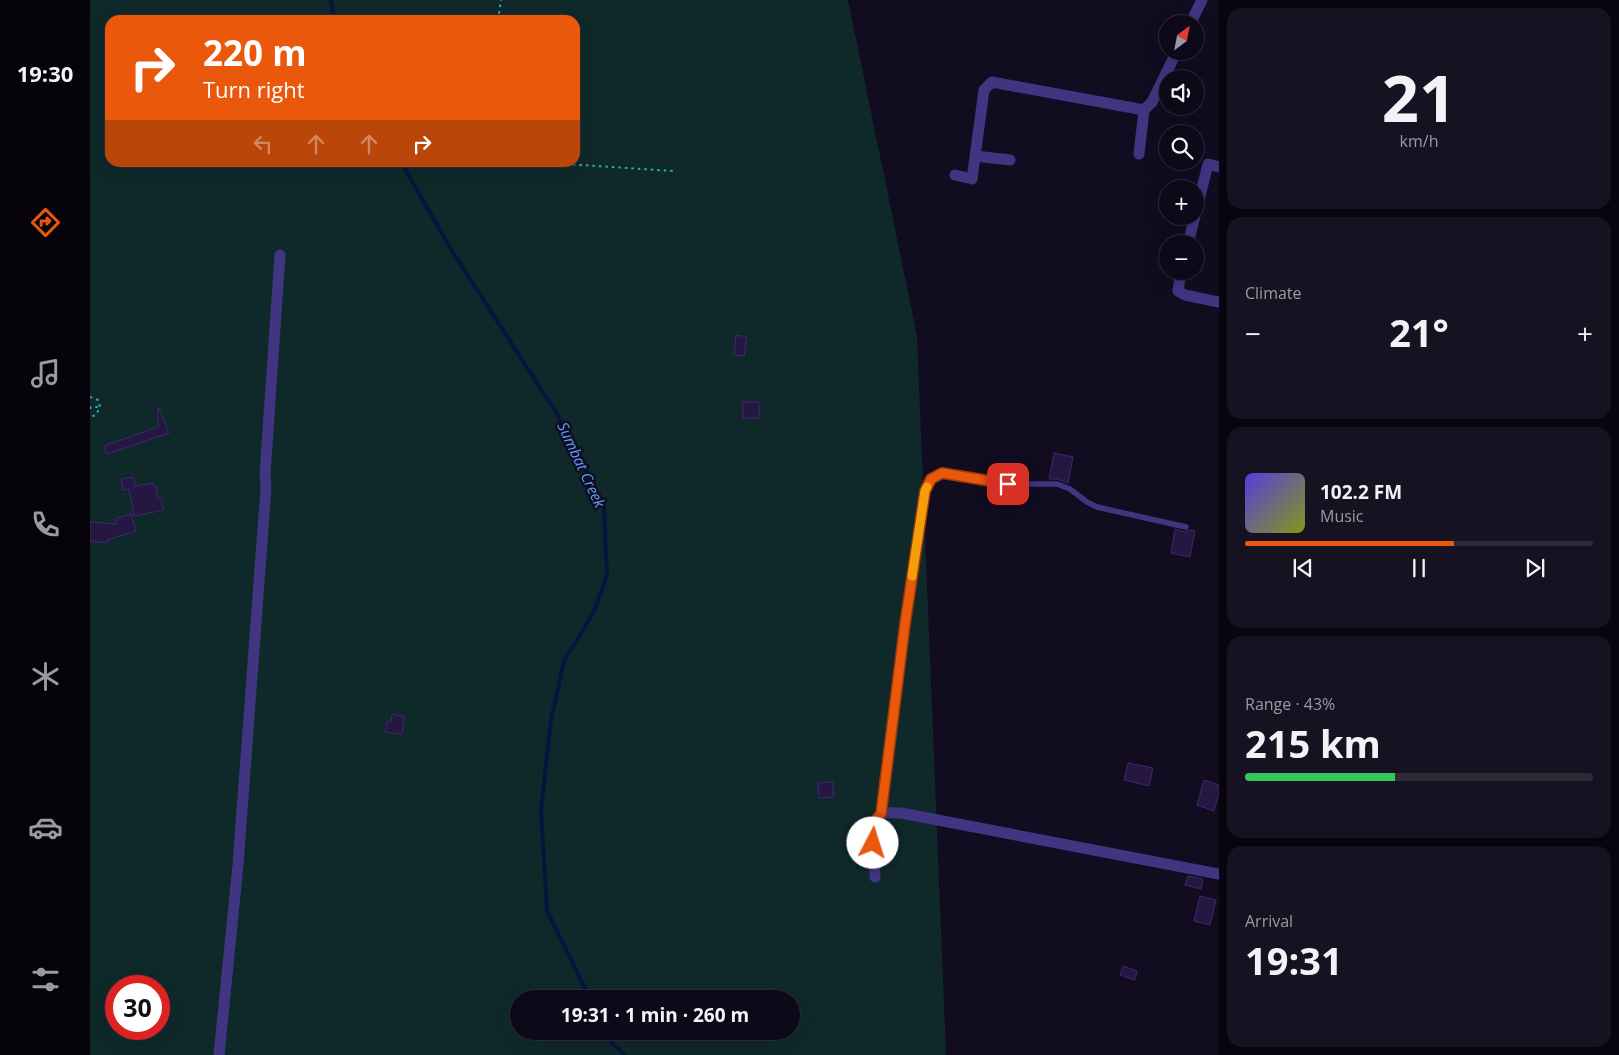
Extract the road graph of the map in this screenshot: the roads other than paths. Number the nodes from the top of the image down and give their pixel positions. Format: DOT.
graph roads {
  1 [pos="1202,0"];
  2 [pos="1194,15"];
  3 [pos="1173,60"];
  4 [pos="1144,110"];
  5 [pos="1139,154"];
  6 [pos="975,156"];
  7 [pos="1010,160"];
  8 [pos="1219,167"];
  9 [pos="956,175"];
  10 [pos="1204,180"];
  11 [pos="280,255"];
  12 [pos="1180,280"];
  13 [pos="1219,302"];
  14 [pos="1186,527"];
  15 [pos="881,814"];
  16 [pos="1219,874"];
  17 [pos="875,877"];
  18 [pos="219,1055"];
  1 -- 2 [label="street"];
  3 -- 4 [label="street"];
  4 -- 5 [label="street"];
  4 -- 6 [label="street"];
  6 -- 7 [label="street"];
  6 -- 9 [label="street"];
  8 -- 10 [label="street"];
  11 -- 18 [label="street"];
  12 -- 13 [label="street"];
  14 -- 15 [label="lane"];
  15 -- 16 [label="street"];
  15 -- 17 [label="street"];
}
